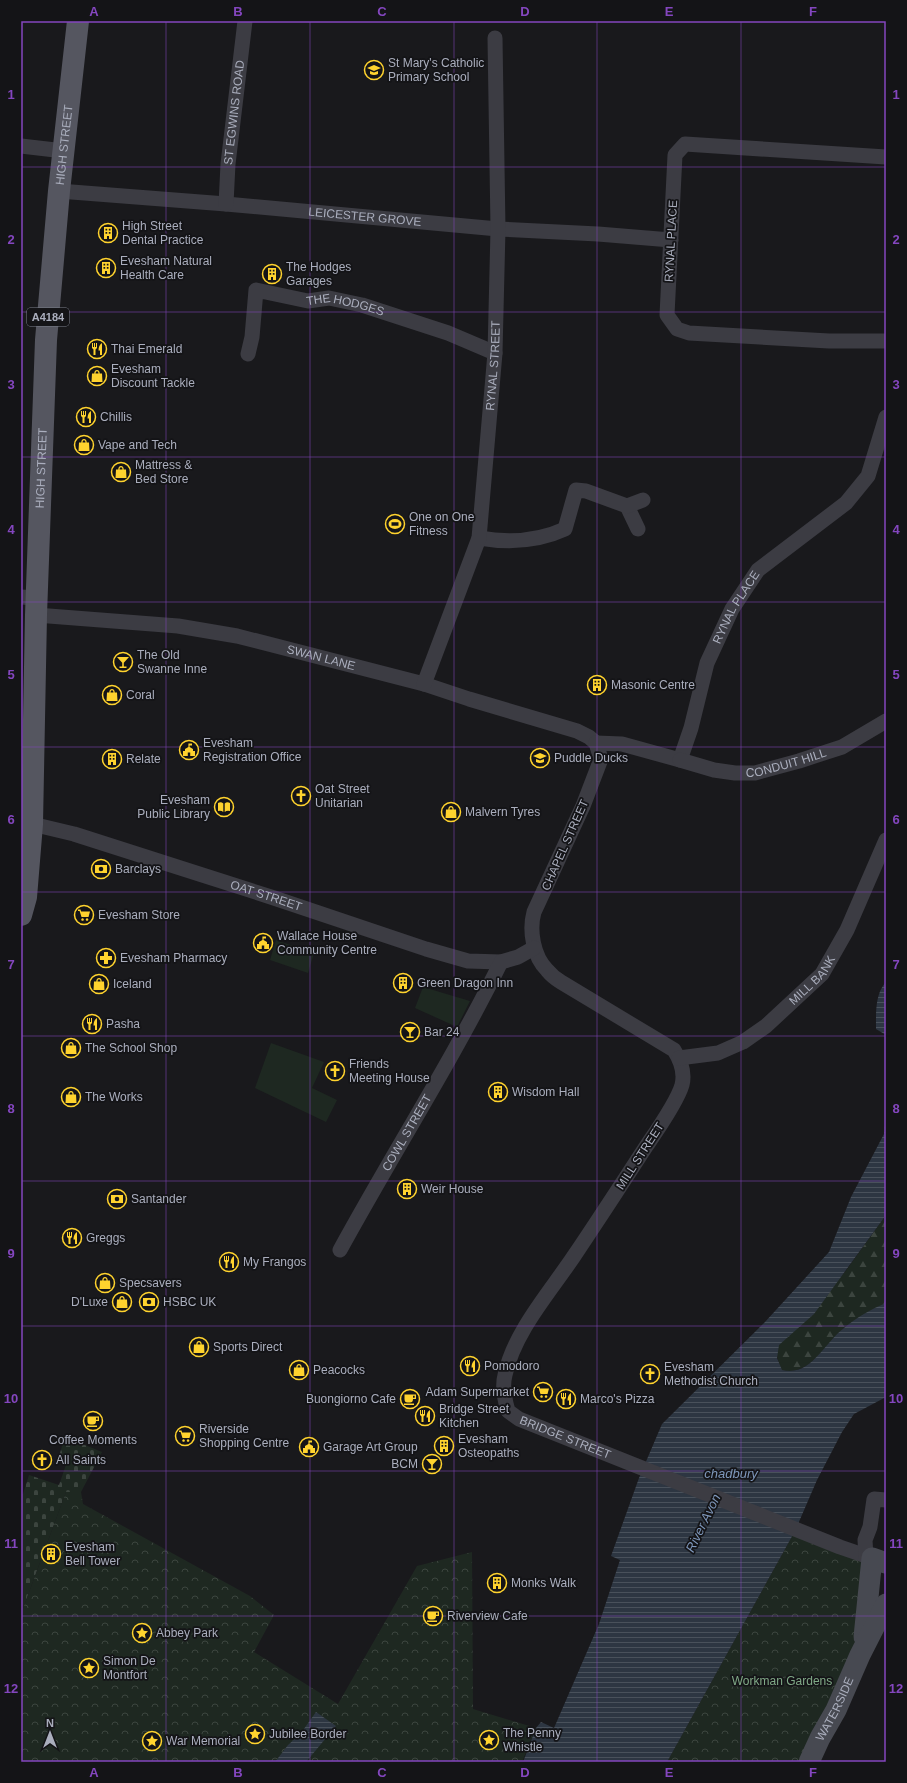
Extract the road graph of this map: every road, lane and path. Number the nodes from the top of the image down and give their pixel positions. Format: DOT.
graph roads {
  1 [pos="78,21"];
  2 [pos="245,21"];
  3 [pos="495,38"];
  4 [pos="21,146"];
  5 [pos="64,152"];
  6 [pos="886,157"];
  7 [pos="59,191"];
  8 [pos="226,204"];
  9 [pos="498,229"];
  10 [pos="671,240"];
  11 [pos="886,341"];
  12 [pos="495,353"];
  13 [pos="248,354"];
  14 [pos="886,417"];
  15 [pos="643,500"];
  16 [pos="628,506"];
  17 [pos="638,529"];
  18 [pos="479,538"];
  19 [pos="31,604"];
  20 [pos="424,684"];
  21 [pos="886,722"];
  22 [pos="596,743"];
  23 [pos="680,760"];
  24 [pos="32,824"];
  25 [pos="886,840"];
  26 [pos="21,915"];
  27 [pos="534,948"];
  28 [pos="501,962"];
  29 [pos="679,1058"];
  30 [pos="340,1250"];
  31 [pos="508,1411"];
  32 [pos="886,1500"];
  33 [pos="875,1559"];
  34 [pos="877,1600"];
  35 [pos="809,1762"];
  1 -- 5 [label="main road, HIGH STREET / A4184"];
  2 -- 8 [label="street, ST EGWINS ROAD"];
  3 -- 9 [label="street, RYNAL STREET"];
  4 -- 5 [label="street"];
  5 -- 7 [label="main road, HIGH STREET / A4184"];
  6 -- 10 [label="street, RYNAL PLACE"];
  7 -- 8 [label="street, LEICESTER GROVE"];
  7 -- 19 [label="main road, HIGH STREET / A4184"];
  8 -- 9 [label="street, LEICESTER GROVE"];
  9 -- 10 [label="street, LEICESTER GROVE"];
  9 -- 12 [label="street, RYNAL STREET"];
  10 -- 11 [label="street, RYNAL PLACE"];
  12 -- 13 [label="street, THE HODGES"];
  12 -- 18 [label="street, RYNAL STREET"];
  14 -- 23 [label="street, RYNAL PLACE"];
  15 -- 16 [label="street"];
  16 -- 17 [label="street"];
  16 -- 18 [label="street"];
  18 -- 20 [label="street, RYNAL STREET"];
  19 -- 20 [label="street, SWAN LANE"];
  19 -- 24 [label="main road, HIGH STREET / A4184"];
  20 -- 22 [label="street, SWAN LANE"];
  21 -- 23 [label="street, CONDUIT HILL"];
  22 -- 23 [label="street"];
  22 -- 27 [label="street, CHAPEL STREET"];
  24 -- 26 [label="main road, HIGH STREET / A4184"];
  24 -- 28 [label="street, OAT STREET"];
  25 -- 29 [label="street, MILL BANK"];
  27 -- 28 [label="street"];
  27 -- 29 [label="street"];
  28 -- 30 [label="street, COWL STREET"];
  29 -- 31 [label="street, MILL STREET"];
  31 -- 33 [label="street, BRIDGE STREET"];
  32 -- 33 [label="street"];
  33 -- 34 [label="main road, WATERSIDE"];
  34 -- 35 [label="main road, WATERSIDE"];
}
